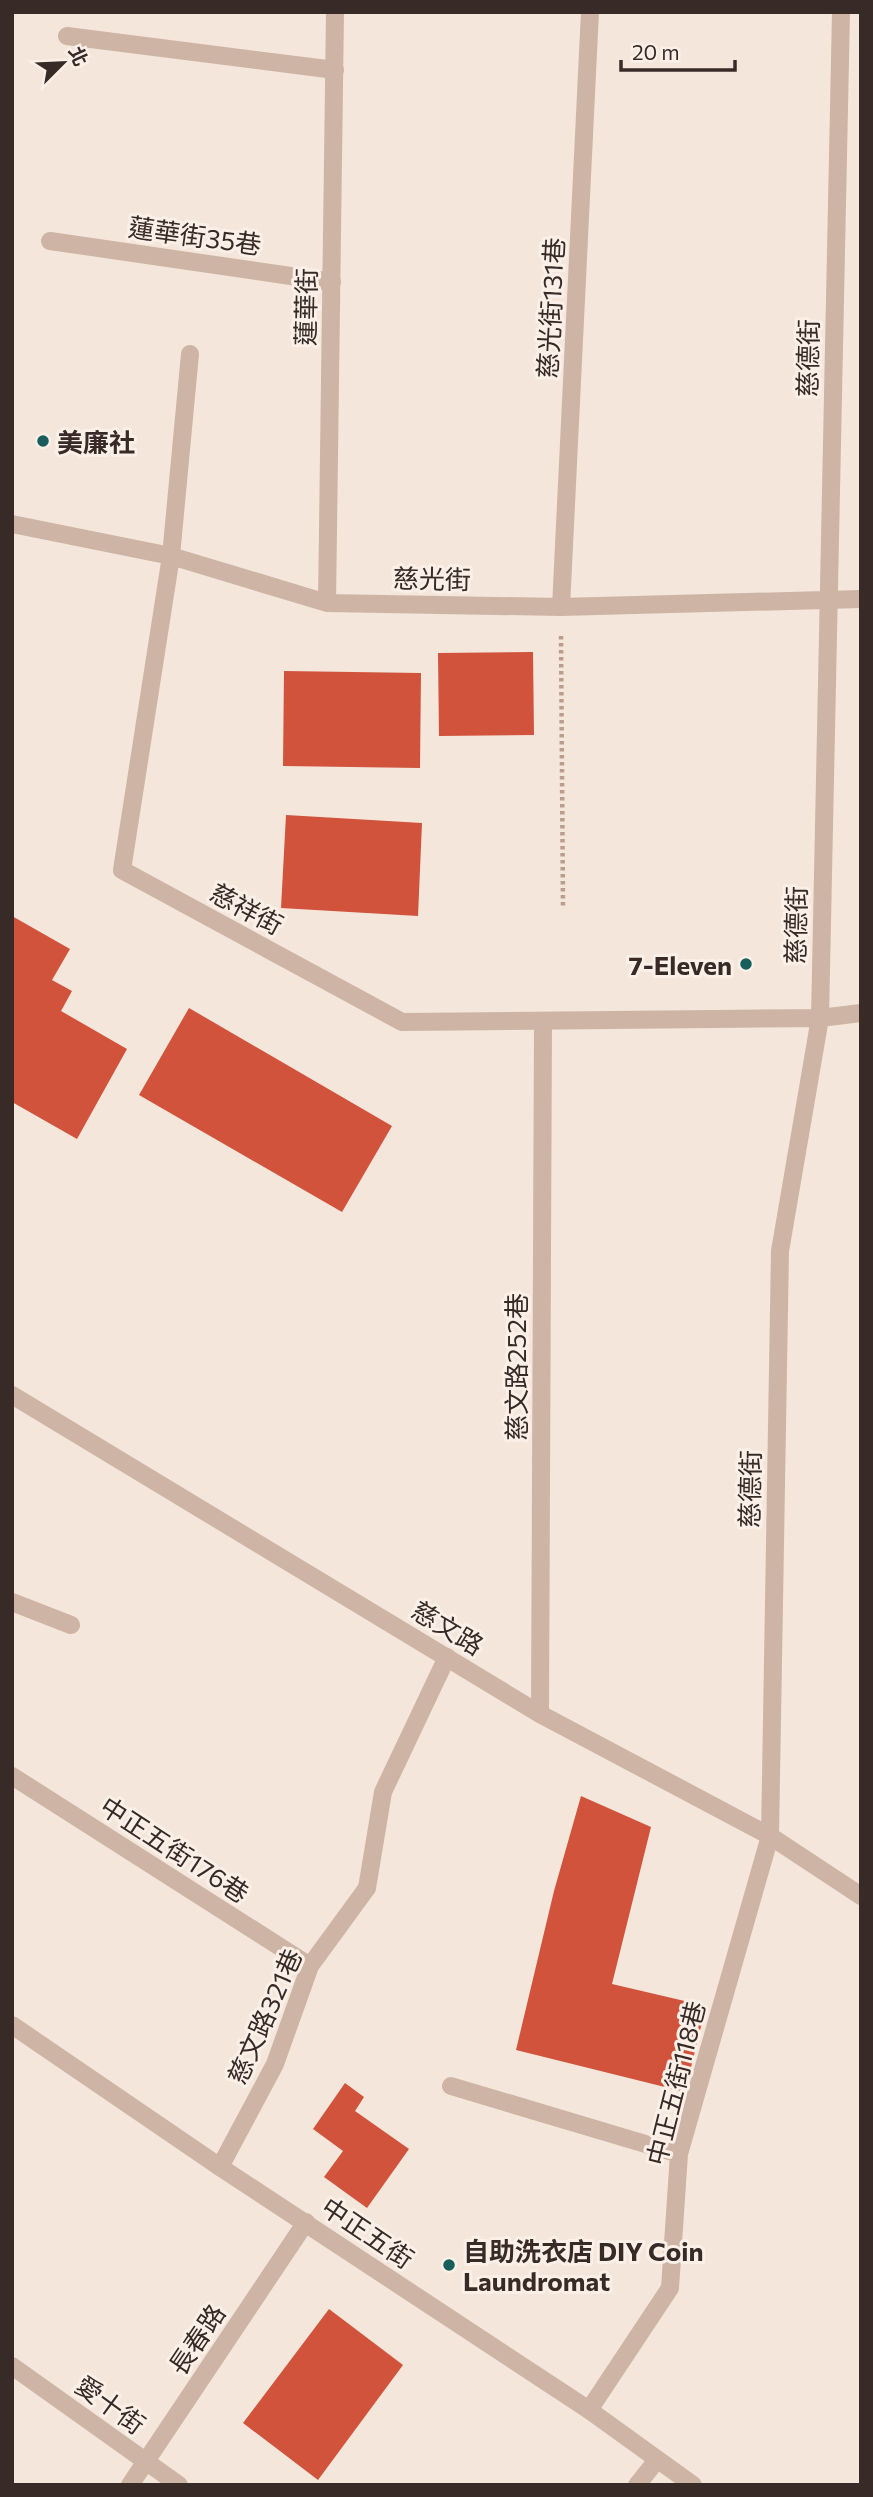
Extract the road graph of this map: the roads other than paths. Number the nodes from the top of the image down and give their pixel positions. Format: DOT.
graph roads {
  1 [pos="335,12"];
  2 [pos="590,12"];
  3 [pos="841,12"];
  4 [pos="67,36"];
  5 [pos="335,70"];
  6 [pos="50,241"];
  7 [pos="332,282"];
  8 [pos="190,355"];
  9 [pos="12,524"];
  10 [pos="171,556"];
  11 [pos="861,599"];
  12 [pos="828,601"];
  13 [pos="327,603"];
  14 [pos="561,607"];
  15 [pos="861,1013"];
  16 [pos="820,1018"];
  17 [pos="543,1021"];
  18 [pos="12,1395"];
  19 [pos="12,1602"];
  20 [pos="71,1625"];
  21 [pos="447,1657"];
  22 [pos="540,1714"];
  23 [pos="12,1776"];
  24 [pos="770,1836"];
  25 [pos="861,1896"];
  26 [pos="310,1966"];
  27 [pos="12,2025"];
  28 [pos="451,2086"];
  29 [pos="679,2154"];
  30 [pos="220,2168"];
  31 [pos="306,2222"];
  32 [pos="12,2366"];
  33 [pos="590,2410"];
  34 [pos="657,2460"];
  35 [pos="146,2462"];
  36 [pos="130,2485"];
  37 [pos="179,2485"];
  38 [pos="637,2485"];
  39 [pos="693,2485"];
  1 -- 5 [label="street, 蓮華街"];
  2 -- 14 [label="street, 慈光街131巷"];
  3 -- 12 [label="street, 慈德街"];
  4 -- 5 [label="street"];
  5 -- 7 [label="street, 蓮華街"];
  6 -- 7 [label="street, 蓮華街35巷"];
  7 -- 13 [label="street, 蓮華街"];
  8 -- 10 [label="street, 慈祥街"];
  9 -- 10 [label="street, 慈光街"];
  10 -- 13 [label="street, 慈光街"];
  10 -- 17 [label="street, 慈祥街"];
  11 -- 12 [label="street, 慈光街"];
  12 -- 14 [label="street, 慈光街"];
  12 -- 16 [label="street, 慈德街"];
  13 -- 14 [label="street, 慈光街"];
  15 -- 16 [label="street, 慈祥街"];
  16 -- 17 [label="street, 慈祥街"];
  16 -- 24 [label="street, 慈德街"];
  17 -- 22 [label="street, 慈文路252巷"];
  18 -- 21 [label="street, 慈文路"];
  19 -- 20 [label="street"];
  21 -- 22 [label="street, 慈文路"];
  21 -- 26 [label="street, 慈文路321巷"];
  22 -- 24 [label="street, 慈文路"];
  23 -- 26 [label="street, 中正五街176巷"];
  24 -- 25 [label="street, 慈文路"];
  24 -- 29 [label="street, 中正五街118巷"];
  26 -- 30 [label="street, 慈文路321巷"];
  27 -- 30 [label="street, 中正五街"];
  28 -- 29 [label="street"];
  29 -- 33 [label="street, 中正五街118巷"];
  30 -- 31 [label="street, 中正五街"];
  31 -- 33 [label="street, 中正五街"];
  31 -- 35 [label="street, 長春路"];
  32 -- 35 [label="street, 愛十街"];
  33 -- 34 [label="street, 中正五街"];
  34 -- 38 [label="street"];
  34 -- 39 [label="street, 中正五街"];
  35 -- 36 [label="street, 長春路"];
  35 -- 37 [label="street, 愛十街"];
}
